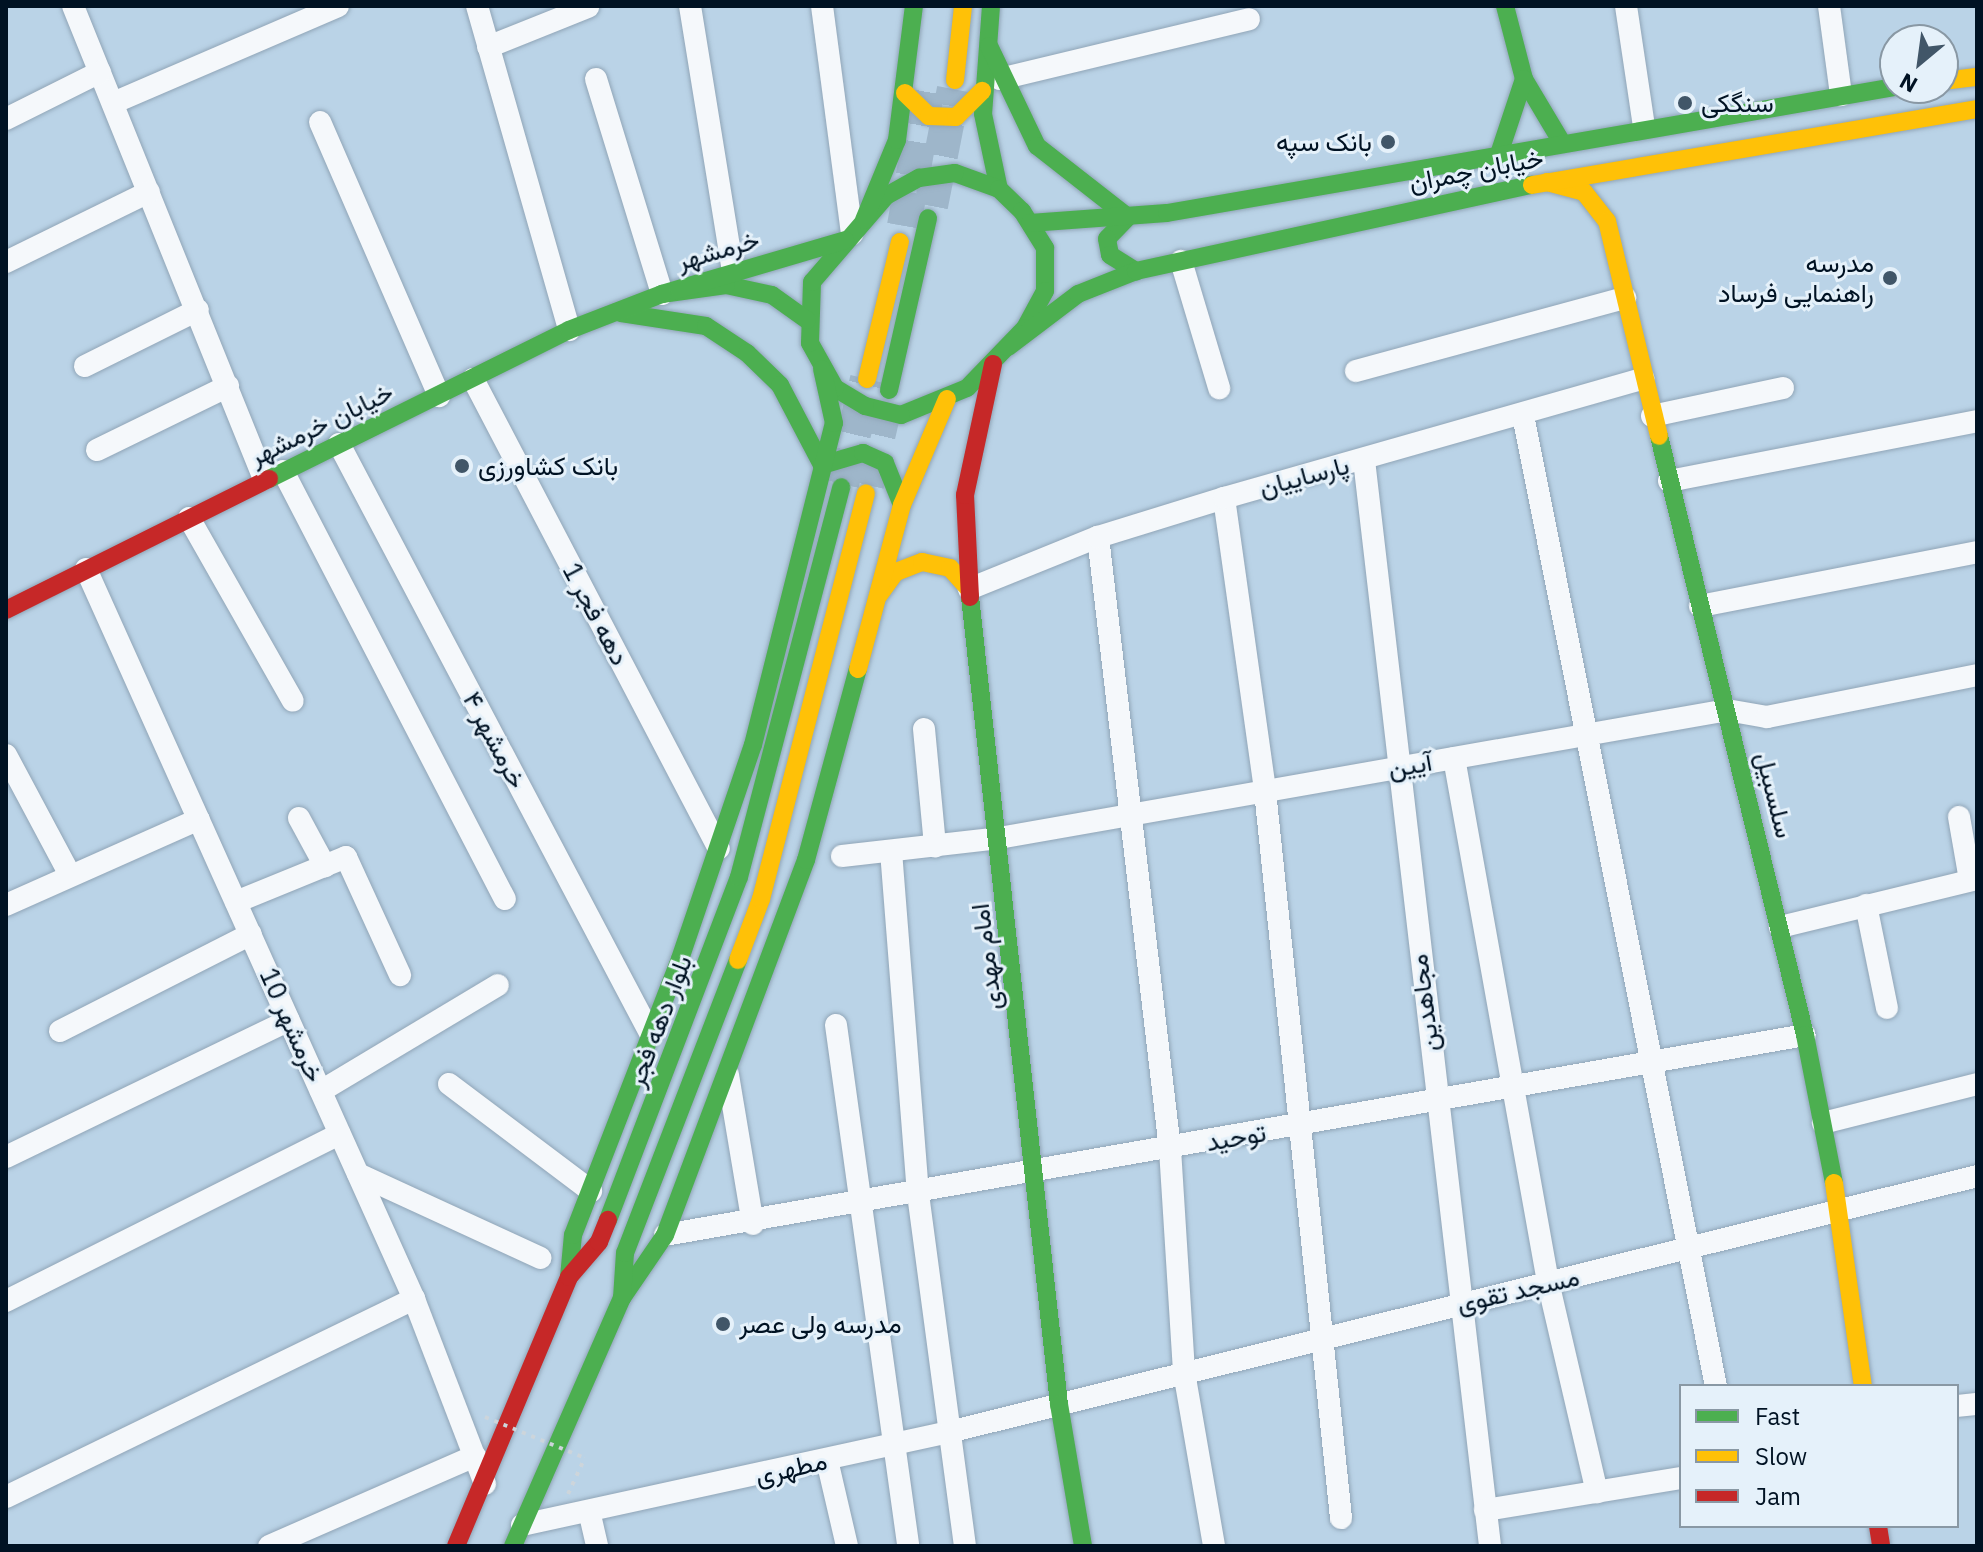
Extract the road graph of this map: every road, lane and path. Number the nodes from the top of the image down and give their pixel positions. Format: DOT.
graph roads {
  1 [pos="73,6"];
  2 [pos="338,6"];
  3 [pos="477,6"];
  4 [pos="690,6"];
  5 [pos="822,6"];
  6 [pos="914,6"];
  7 [pos="963,6"];
  8 [pos="991,6"];
  9 [pos="1505,6"];
  10 [pos="1626,6"];
  11 [pos="1829,6"];
  12 [pos="588,7"];
  13 [pos="293,15"];
  14 [pos="1249,19"];
  15 [pos="488,47"];
  16 [pos="100,72"];
  17 [pos="596,79"];
  18 [pos="1524,79"];
  19 [pos="955,80"];
  20 [pos="991,85"];
  21 [pos="1879,89"];
  22 [pos="905,93"];
  23 [pos="1841,95"];
  24 [pos="113,103"];
  25 [pos="1977,109"];
  26 [pos="6,119"];
  27 [pos="320,122"];
  28 [pos="1644,126"];
  29 [pos="1561,141"];
  30 [pos="1499,154"];
  31 [pos="1659,164"];
  32 [pos="1547,182"];
  33 [pos="999,189"];
  34 [pos="149,192"];
  35 [pos="1128,217"];
  36 [pos="928,218"];
  37 [pos="1607,221"];
  38 [pos="1030,223"];
  39 [pos="904,226"];
  40 [pos="854,231"];
  41 [pos="1181,261"];
  42 [pos="6,262"];
  43 [pos="733,271"];
  44 [pos="1136,271"];
  45 [pos="662,294"];
  46 [pos="1625,298"];
  47 [pos="198,310"];
  48 [pos="611,312"];
  49 [pos="807,320"];
  50 [pos="569,330"];
  51 [pos="1008,347"];
  52 [pos="993,364"];
  53 [pos="85,366"];
  54 [pos="822,369"];
  55 [pos="1356,371"];
  56 [pos="473,379"];
  57 [pos="867,379"];
  58 [pos="1643,379"];
  59 [pos="228,386"];
  60 [pos="1219,388"];
  61 [pos="1783,388"];
  62 [pos="889,390"];
  63 [pos="439,396"];
  64 [pos="947,399"];
  65 [pos="1523,415"];
  66 [pos="1652,416"];
  67 [pos="1977,421"];
  68 [pos="339,444"];
  69 [pos="97,450"];
  70 [pos="1364,460"];
  71 [pos="822,465"];
  72 [pos="273,475"];
  73 [pos="1669,481"];
  74 [pos="841,487"];
  75 [pos="866,493"];
  76 [pos="1224,498"];
  77 [pos="902,505"];
  78 [pos="189,518"];
  79 [pos="1098,537"];
  80 [pos="1977,552"];
  81 [pos="86,569"];
  82 [pos="969,589"];
  83 [pos="879,595"];
  84 [pos="1700,606"];
  85 [pos="6,610"];
  86 [pos="1977,675"];
  87 [pos="293,701"];
  88 [pos="1727,710"];
  89 [pos="924,729"];
  90 [pos="1585,734"];
  91 [pos="6,755"];
  92 [pos="1454,758"];
  93 [pos="1395,768"];
  94 [pos="1265,791"];
  95 [pos="1132,816"];
  96 [pos="1959,817"];
  97 [pos="299,818"];
  98 [pos="199,819"];
  99 [pos="999,838"];
  100 [pos="935,846"];
  101 [pos="719,849"];
  102 [pos="891,851"];
  103 [pos="842,856"];
  104 [pos="325,866"];
  105 [pos="70,875"];
  106 [pos="1974,880"];
  107 [pos="505,899"];
  108 [pos="236,902"];
  109 [pos="6,905"];
  110 [pos="1866,905"];
  111 [pos="1780,927"];
  112 [pos="251,934"];
  113 [pos="400,975"];
  114 [pos="498,985"];
  115 [pos="1887,1008"];
  116 [pos="289,1020"];
  117 [pos="836,1025"];
  118 [pos="60,1031"];
  119 [pos="651,1035"];
  120 [pos="1805,1035"];
  121 [pos="1650,1063"];
  122 [pos="727,1073"];
  123 [pos="449,1084"];
  124 [pos="1977,1084"];
  125 [pos="1516,1087"];
  126 [pos="321,1091"];
  127 [pos="1436,1101"];
  128 [pos="1823,1123"];
  129 [pos="1299,1126"];
  130 [pos="340,1134"];
  131 [pos="1170,1149"];
  132 [pos="6,1157"];
  133 [pos="1037,1173"];
  134 [pos="358,1174"];
  135 [pos="1977,1176"];
  136 [pos="591,1191"];
  137 [pos="918,1194"];
  138 [pos="858,1205"];
  139 [pos="1840,1213"];
  140 [pos="753,1224"];
  141 [pos="665,1235"];
  142 [pos="1687,1249"];
  143 [pos="541,1258"];
  144 [pos="569,1277"];
  145 [pos="1548,1282"];
  146 [pos="622,1298"];
  147 [pos="414,1299"];
  148 [pos="6,1301"];
  149 [pos="1461,1303"];
  150 [pos="1318,1337"];
  151 [pos="1184,1372"];
  152 [pos="1716,1384"];
  153 [pos="1863,1384"];
  154 [pos="1059,1404"];
  155 [pos="485,1417"];
  156 [pos="949,1432"];
  157 [pos="892,1445"];
  158 [pos="475,1456"];
  159 [pos="827,1460"];
  160 [pos="1679,1478"];
  161 [pos="574,1482"];
  162 [pos="486,1486"];
  163 [pos="1597,1492"];
  164 [pos="6,1497"];
  165 [pos="1485,1510"];
  166 [pos="590,1515"];
  167 [pos="1341,1518"];
  168 [pos="517,1536"];
  169 [pos="908,1544"];
  170 [pos="269,1546"];
  171 [pos="456,1546"];
  172 [pos="597,1546"];
  173 [pos="847,1546"];
  174 [pos="965,1546"];
  175 [pos="1083,1546"];
  176 [pos="1214,1546"];
  177 [pos="1490,1546"];
  1 -- 16 [label="street"];
  2 -- 13 [label="street"];
  3 -- 15 [label="street"];
  4 -- 43 [label="street"];
  5 -- 40 [label="street"];
  6 -- 22 [label="main road"];
  7 -- 19 [label="main road"];
  8 -- 20 [label="main road"];
  9 -- 18 [label="main road"];
  10 -- 28 [label="street"];
  11 -- 23 [label="street"];
  12 -- 15 [label="street"];
  13 -- 24 [label="street"];
  14 -- 20 [label="street"];
  15 -- 50 [label="street"];
  16 -- 24 [label="street"];
  16 -- 26 [label="street"];
  17 -- 45 [label="street"];
  18 -- 29 [label="main road"];
  18 -- 30 [label="main road"];
  20 -- 22 [label="main road"];
  20 -- 33 [label="main road"];
  20 -- 35 [label="main road"];
  21 -- 23 [label="main road, خیابان چمران"];
  22 -- 40 [label="main road"];
  23 -- 28 [label="main road, خیابان چمران"];
  24 -- 34 [label="street"];
  25 -- 31 [label="main road, خیابان چمران"];
  27 -- 63 [label="street"];
  28 -- 29 [label="main road, خیابان چمران"];
  29 -- 30 [label="main road, خیابان چمران"];
  30 -- 35 [label="main road, خیابان چمران"];
  31 -- 32 [label="main road, خیابان چمران"];
  31 -- 37 [label="main road"];
  32 -- 37 [label="main road, سلسبیل"];
  32 -- 41 [label="main road, خیابان چمران"];
  33 -- 38 [label="main road"];
  33 -- 40 [label="main road"];
  34 -- 42 [label="street"];
  34 -- 47 [label="street"];
  35 -- 38 [label="main road, خیابان چمران"];
  35 -- 44 [label="main road"];
  36 -- 62 [label="main road"];
  37 -- 46 [label="main road, سلسبیل"];
  38 -- 51 [label="main road"];
  39 -- 57 [label="main road"];
  40 -- 43 [label="main road, خرمشهر"];
  40 -- 49 [label="main road"];
  41 -- 44 [label="main road, خیابان چمران"];
  41 -- 60 [label="street"];
  43 -- 45 [label="main road, خرمشهر"];
  44 -- 51 [label="main road, خیابان چمران"];
  45 -- 48 [label="main road, خیابان خرمشهر"];
  45 -- 49 [label="main road, خرمشهر"];
  46 -- 55 [label="street"];
  46 -- 58 [label="main road, سلسبیل"];
  47 -- 53 [label="street"];
  47 -- 59 [label="street"];
  48 -- 50 [label="main road, خیابان خرمشهر"];
  48 -- 71 [label="main road"];
  49 -- 54 [label="main road"];
  50 -- 56 [label="main road, خیابان خرمشهر"];
  51 -- 52 [label="main road"];
  52 -- 64 [label="main road"];
  52 -- 82 [label="main road, امام مهدی"];
  54 -- 64 [label="main road"];
  54 -- 71 [label="main road"];
  56 -- 63 [label="main road, خیابان خرمشهر"];
  56 -- 101 [label="street, دهه فجر 1"];
  58 -- 65 [label="street, پارساییان"];
  58 -- 66 [label="main road, سلسبیل"];
  59 -- 69 [label="street"];
  59 -- 72 [label="street"];
  61 -- 66 [label="street"];
  63 -- 68 [label="main road, خیابان خرمشهر"];
  64 -- 77 [label="main road"];
  65 -- 70 [label="street, پارساییان"];
  65 -- 90 [label="street"];
  66 -- 73 [label="main road, سلسبیل"];
  67 -- 73 [label="street"];
  68 -- 72 [label="main road, خیابان خرمشهر"];
  68 -- 119 [label="street, خرمشهر ۴"];
  70 -- 76 [label="street, پارساییان"];
  70 -- 93 [label="street, مجاهدین"];
  71 -- 77 [label="main road"];
  71 -- 101 [label="main road"];
  72 -- 78 [label="main road, خیابان خرمشهر"];
  72 -- 107 [label="street"];
  73 -- 84 [label="main road, سلسبیل"];
  74 -- 144 [label="main road, بلوار دهه فجر"];
  75 -- 146 [label="main road, بلوار دهه فجر"];
  76 -- 79 [label="street, پارساییان"];
  76 -- 94 [label="street"];
  77 -- 83 [label="main road"];
  78 -- 81 [label="main road, خیابان خرمشهر"];
  78 -- 87 [label="street"];
  79 -- 82 [label="street, پارساییان"];
  79 -- 95 [label="street"];
  80 -- 84 [label="street"];
  81 -- 85 [label="main road, خیابان خرمشهر"];
  81 -- 98 [label="street, خرمشهر 10"];
  82 -- 83 [label="main road"];
  82 -- 99 [label="main road, امام مهدی"];
  83 -- 122 [label="main road"];
  84 -- 88 [label="main road, سلسبیل"];
  86 -- 88 [label="street, آیین"];
  88 -- 90 [label="street, آیین"];
  88 -- 111 [label="main road, سلسبیل"];
  89 -- 100 [label="street"];
  90 -- 92 [label="street, آیین"];
  90 -- 121 [label="street"];
  91 -- 105 [label="street"];
  92 -- 93 [label="street, آیین"];
  92 -- 125 [label="street"];
  93 -- 94 [label="street, آیین"];
  93 -- 127 [label="street, مجاهدین"];
  94 -- 95 [label="street, آیین"];
  94 -- 129 [label="street"];
  95 -- 99 [label="street, آیین"];
  95 -- 131 [label="street"];
  96 -- 106 [label="street"];
  97 -- 104 [label="street"];
  98 -- 105 [label="street"];
  98 -- 108 [label="street, خرمشهر 10"];
  99 -- 100 [label="street, آیین"];
  99 -- 133 [label="main road, امام مهدی"];
  100 -- 102 [label="street, آیین"];
  101 -- 119 [label="main road"];
  102 -- 103 [label="street, آیین"];
  102 -- 137 [label="street"];
  104 -- 108 [label="street"];
  104 -- 113 [label="street"];
  105 -- 109 [label="street"];
  106 -- 110 [label="street"];
  108 -- 112 [label="street, خرمشهر 10"];
  110 -- 111 [label="street"];
  110 -- 115 [label="street"];
  111 -- 120 [label="main road, سلسبیل"];
  112 -- 116 [label="street, خرمشهر 10"];
  112 -- 118 [label="street"];
  114 -- 126 [label="street"];
  116 -- 126 [label="street, خرمشهر 10"];
  116 -- 132 [label="street"];
  117 -- 138 [label="street"];
  119 -- 136 [label="main road"];
  120 -- 121 [label="street, توحید"];
  120 -- 128 [label="main road, سلسبیل"];
  121 -- 125 [label="street, توحید"];
  121 -- 142 [label="street"];
  122 -- 140 [label="street"];
  122 -- 141 [label="main road"];
  123 -- 136 [label="street"];
  124 -- 128 [label="street"];
  125 -- 127 [label="street, توحید"];
  125 -- 145 [label="street"];
  126 -- 130 [label="street, خرمشهر 10"];
  127 -- 129 [label="street, توحید"];
  127 -- 149 [label="street, مجاهدین"];
  128 -- 139 [label="main road, سلسبیل"];
  129 -- 131 [label="street, توحید"];
  129 -- 150 [label="street"];
  130 -- 134 [label="street, خرمشهر 10"];
  130 -- 148 [label="street"];
  131 -- 133 [label="street, توحید"];
  131 -- 151 [label="street"];
  133 -- 137 [label="street, توحید"];
  133 -- 154 [label="main road, امام مهدی"];
  134 -- 143 [label="street"];
  134 -- 147 [label="street, خرمشهر 10"];
  135 -- 139 [label="street, مسجد تقوی"];
  136 -- 144 [label="main road"];
  137 -- 138 [label="street, توحید"];
  137 -- 156 [label="street"];
  138 -- 140 [label="street, توحید"];
  138 -- 157 [label="street"];
  139 -- 142 [label="street, مسجد تقوی"];
  139 -- 153 [label="main road, سلسبیل"];
  140 -- 141 [label="street, توحید"];
  141 -- 146 [label="main road"];
  142 -- 145 [label="street, مسجد تقوی"];
  142 -- 152 [label="street"];
  144 -- 162 [label="main road, بلوار دهه فجر"];
  145 -- 149 [label="street, مسجد تقوی"];
  145 -- 163 [label="street"];
  146 -- 168 [label="main road, بلوار دهه فجر"];
  147 -- 158 [label="street, خرمشهر 10"];
  147 -- 164 [label="street"];
  149 -- 150 [label="street, مسجد تقوی"];
  149 -- 165 [label="street, مجاهدین"];
  150 -- 151 [label="street, مسجد تقوی"];
  150 -- 167 [label="street"];
  151 -- 154 [label="street, مسجد تقوی"];
  151 -- 176 [label="street"];
  154 -- 156 [label="street, مطهری"];
  154 -- 175 [label="main road, امام مهدی"];
  155 -- 161 [label="path, bridge"];
  156 -- 157 [label="street, مطهری"];
  156 -- 174 [label="street"];
  157 -- 159 [label="street, مطهری"];
  157 -- 169 [label="street"];
  158 -- 162 [label="street, خرمشهر 10"];
  158 -- 170 [label="street"];
  159 -- 166 [label="street, مطهری"];
  159 -- 173 [label="street"];
  160 -- 163 [label="street"];
  162 -- 171 [label="main road, بلوار دهه فجر"];
  163 -- 165 [label="street"];
  165 -- 177 [label="street, مجاهدین"];
  166 -- 168 [label="street, مطهری"];
  166 -- 172 [label="street"];
}
